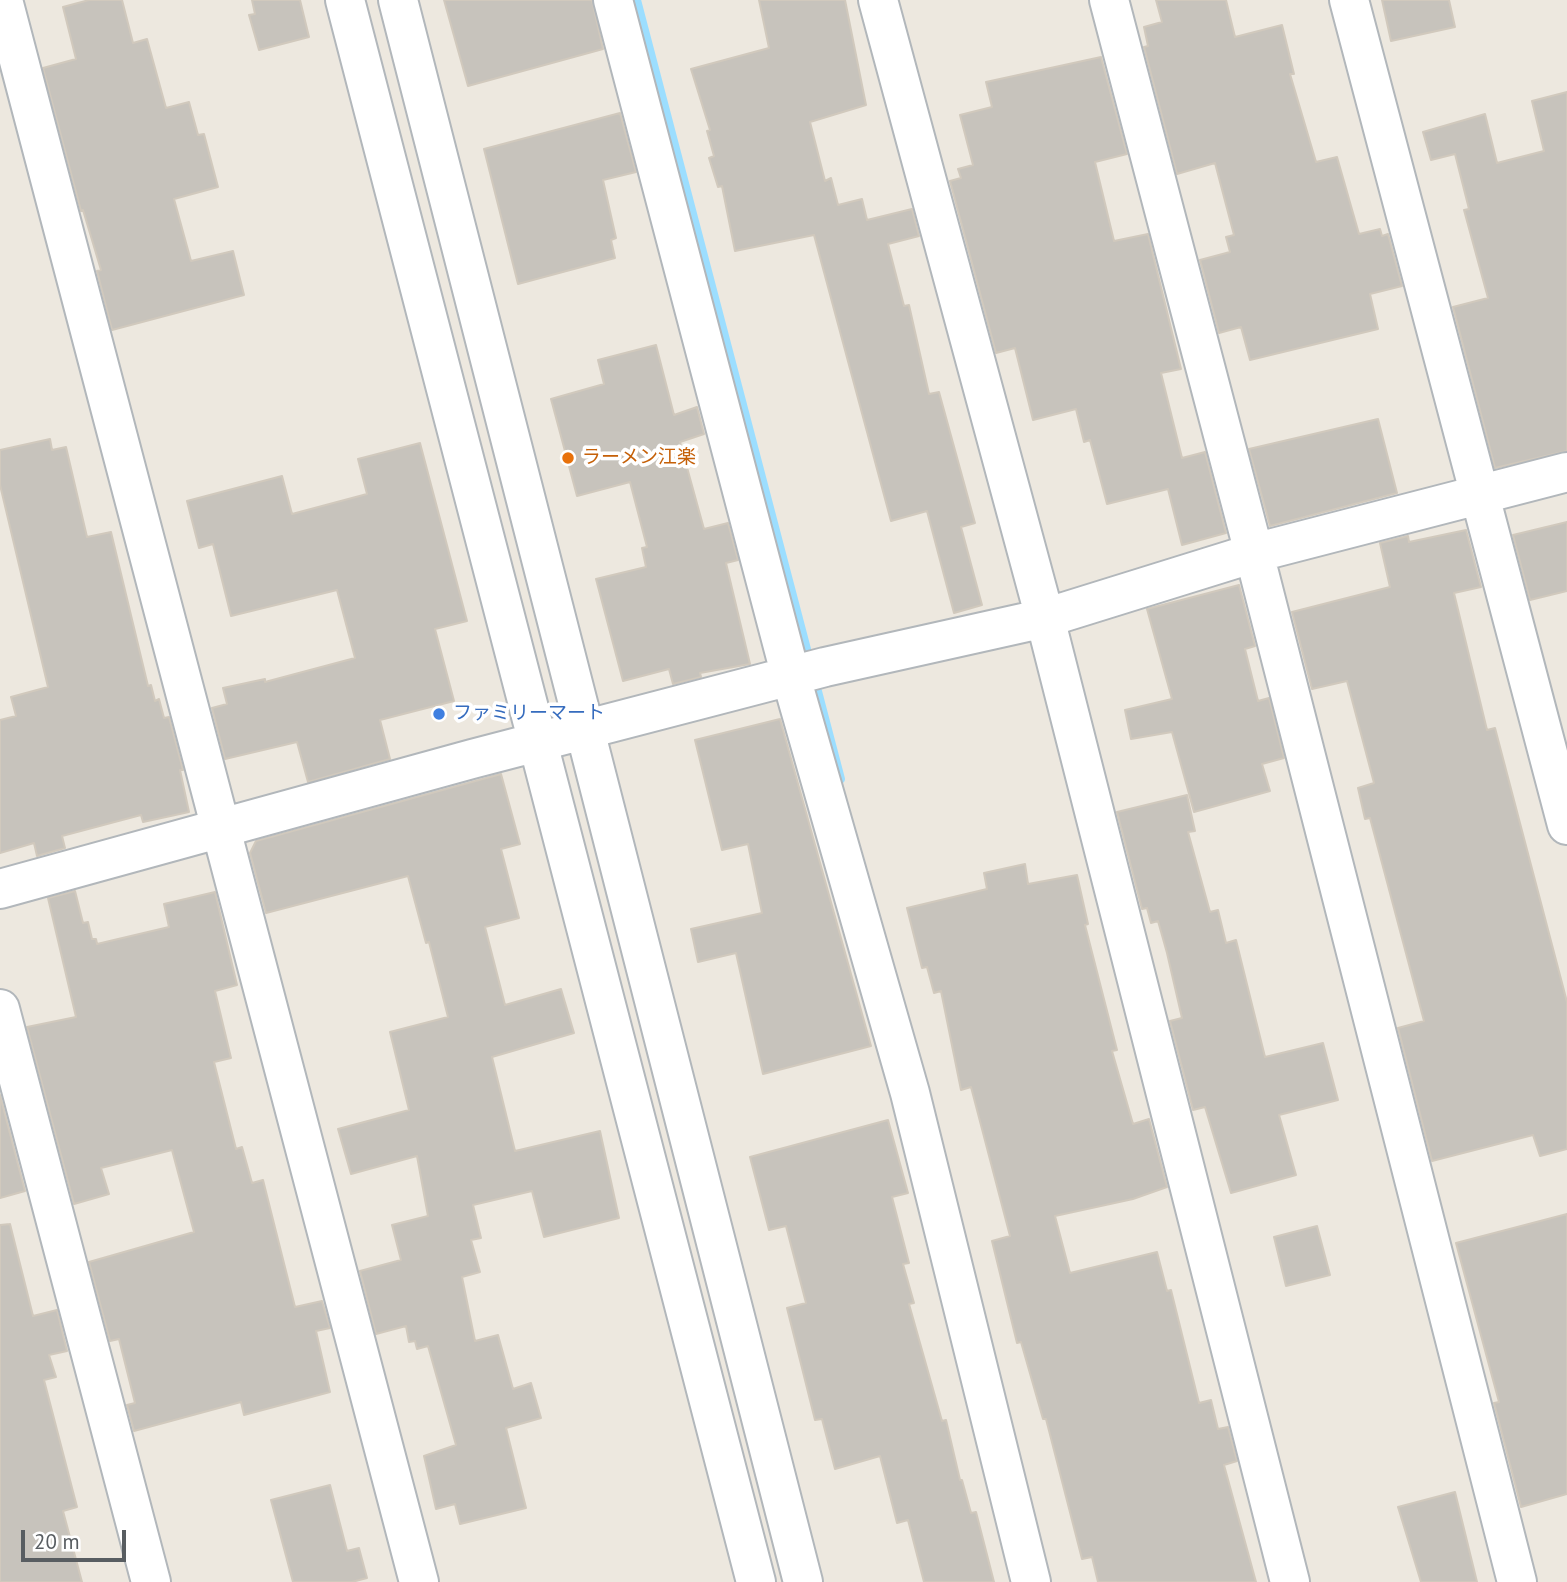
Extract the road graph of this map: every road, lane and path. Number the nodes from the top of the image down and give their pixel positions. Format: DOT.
graph roads {
  1 [pos="3,0"];
  2 [pos="345,0"];
  3 [pos="398,0"];
  4 [pos="613,0"];
  5 [pos="878,0"];
  6 [pos="1109,0"];
  7 [pos="1349,0"];
  8 [pos="1567,472"];
  9 [pos="1479,495"];
  10 [pos="1254,553"];
  11 [pos="1045,618"];
  12 [pos="803,674"];
  13 [pos="585,730"];
  14 [pos="536,743"];
  15 [pos="1567,825"];
  16 [pos="222,829"];
  17 [pos="0,889"];
  18 [pos="0,1009"];
  19 [pos="151,1582"];
  20 [pos="419,1582"];
  21 [pos="757,1582"];
  22 [pos="803,1582"];
  23 [pos="1031,1582"];
  24 [pos="1290,1582"];
  25 [pos="1517,1582"];
  1 -- 16 [label="street"];
  2 -- 14 [label="street"];
  3 -- 13 [label="street"];
  4 -- 12 [label="street"];
  5 -- 11 [label="street"];
  6 -- 10 [label="street"];
  7 -- 9 [label="street"];
  8 -- 9 [label="street"];
  9 -- 10 [label="street"];
  9 -- 15 [label="street"];
  10 -- 11 [label="street"];
  10 -- 25 [label="street"];
  11 -- 12 [label="street"];
  11 -- 24 [label="street"];
  12 -- 13 [label="street"];
  12 -- 23 [label="street"];
  13 -- 14 [label="street"];
  13 -- 22 [label="street"];
  14 -- 16 [label="street"];
  14 -- 21 [label="street"];
  16 -- 17 [label="street"];
  16 -- 20 [label="street"];
  18 -- 19 [label="street"];
}
